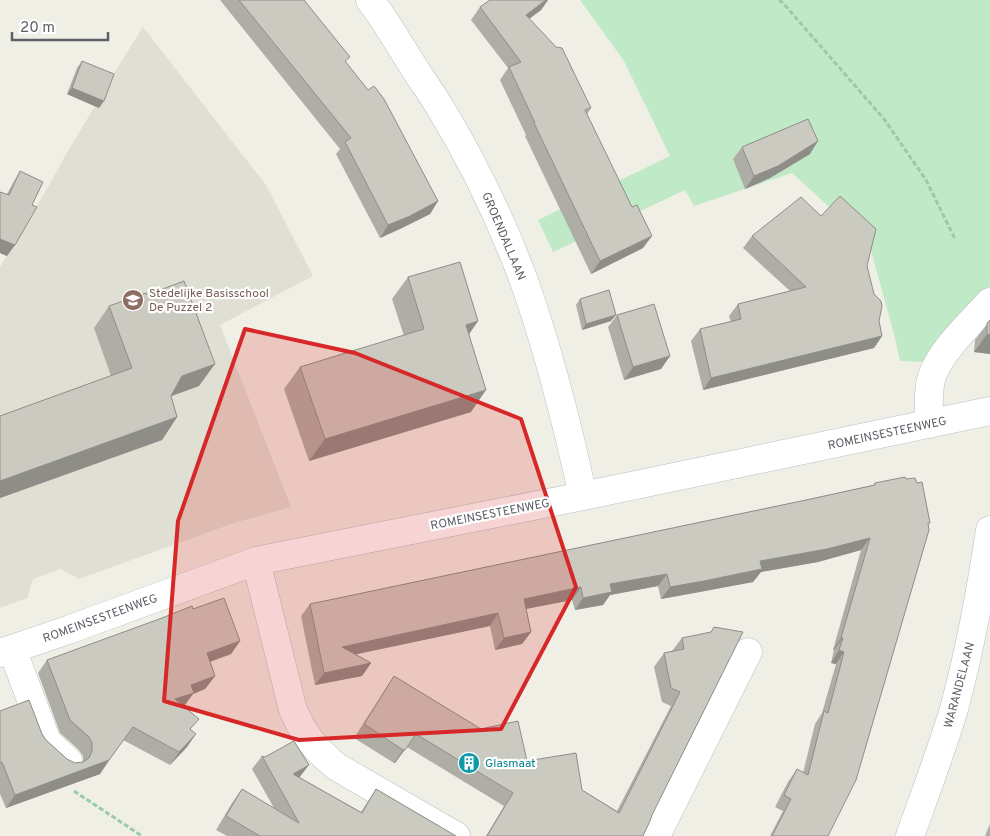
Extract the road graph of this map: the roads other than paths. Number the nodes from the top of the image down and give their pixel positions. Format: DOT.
graph roads {
  1 [pos="370,0"];
  2 [pos="990,302"];
  3 [pos="990,412"];
  4 [pos="929,424"];
  5 [pos="583,496"];
  6 [pos="990,530"];
  7 [pos="256,561"];
  8 [pos="6,651"];
  9 [pos="748,652"];
  10 [pos="68,761"];
  11 [pos="456,836"];
  12 [pos="656,836"];
  13 [pos="910,836"];
  1 -- 5 [label="street, GROENDALLAAN"];
  2 -- 4 [label="street"];
  3 -- 4 [label="street, ROMEINSESTEENWEG"];
  4 -- 5 [label="street, ROMEINSESTEENWEG"];
  5 -- 7 [label="street, ROMEINSESTEENWEG"];
  6 -- 13 [label="street, WARANDELAAN"];
  7 -- 8 [label="street, ROMEINSESTEENWEG"];
  7 -- 11 [label="street"];
  8 -- 10 [label="street"];
  9 -- 12 [label="street"];
}
